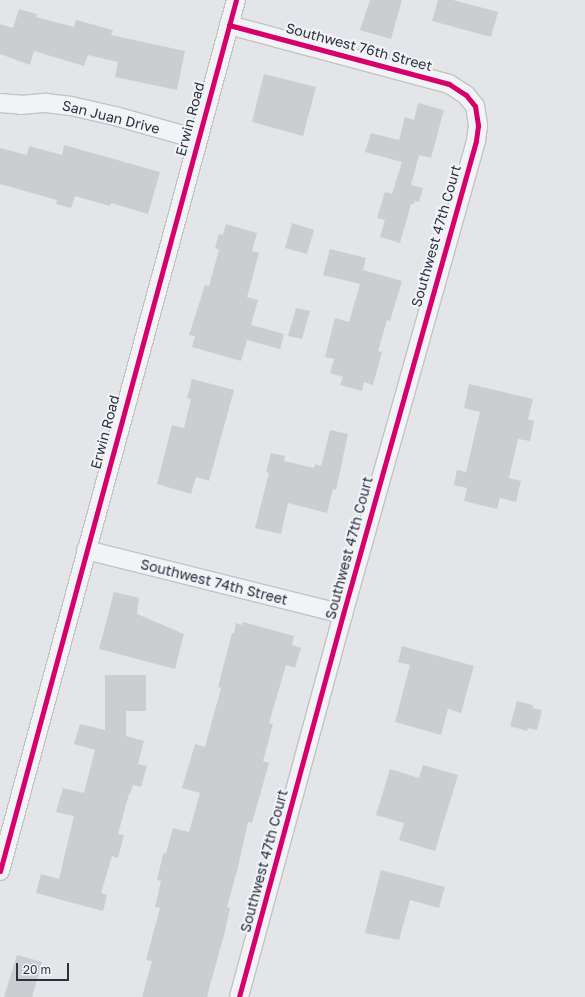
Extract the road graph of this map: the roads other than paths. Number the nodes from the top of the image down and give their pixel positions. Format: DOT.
graph roads {
  1 [pos="236,0"];
  2 [pos="229,25"];
  3 [pos="0,103"];
  4 [pos="475,106"];
  5 [pos="197,139"];
  6 [pos="86,550"];
  7 [pos="343,614"];
  8 [pos="0,871"];
  9 [pos="239,997"];
  1 -- 2 [label="street, Erwin Road"];
  2 -- 4 [label="street, Southwest 76th Street"];
  2 -- 5 [label="street, Erwin Road"];
  3 -- 5 [label="street, San Juan Drive"];
  4 -- 7 [label="street, Southwest 47th Court"];
  5 -- 6 [label="street, Erwin Road"];
  6 -- 7 [label="street, Southwest 74th Street"];
  6 -- 8 [label="street, Erwin Road"];
  7 -- 9 [label="street, Southwest 47th Court"];
}
